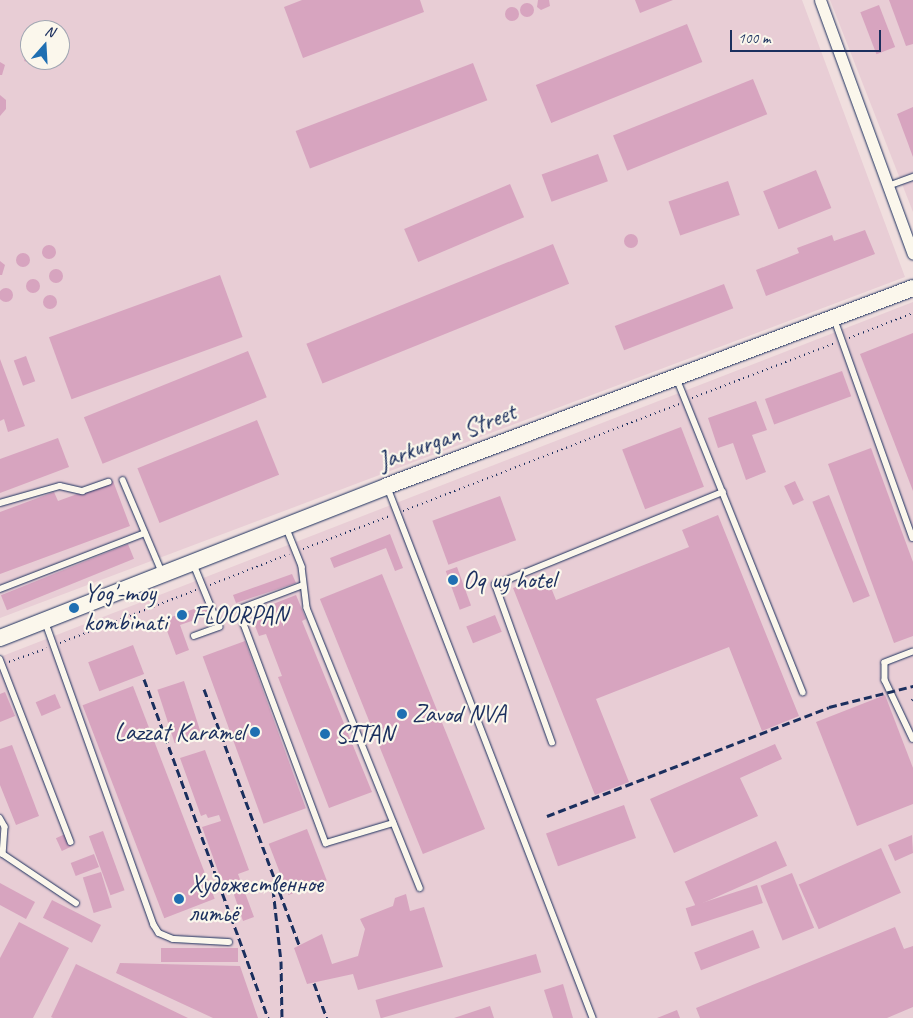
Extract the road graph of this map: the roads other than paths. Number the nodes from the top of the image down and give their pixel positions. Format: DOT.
graph roads {
  1 [pos="820,0"];
  2 [pos="913,177"];
  3 [pos="888,186"];
  4 [pos="913,254"];
  5 [pos="913,288"];
  6 [pos="913,298"];
  7 [pos="840,333"];
  8 [pos="683,393"];
  9 [pos="123,480"];
  10 [pos="108,482"];
  11 [pos="389,490"];
  12 [pos="723,492"];
  13 [pos="0,503"];
  14 [pos="145,533"];
  15 [pos="290,534"];
  16 [pos="913,538"];
  17 [pos="196,571"];
  18 [pos="162,574"];
  19 [pos="302,586"];
  20 [pos="0,589"];
  21 [pos="48,628"];
  22 [pos="194,636"];
  23 [pos="0,638"];
  24 [pos="0,648"];
  25 [pos="913,652"];
  26 [pos="1,662"];
  27 [pos="803,692"];
  28 [pos="913,739"];
  29 [pos="552,743"];
  30 [pos="0,818"];
  31 [pos="393,823"];
  32 [pos="71,842"];
  33 [pos="420,888"];
  34 [pos="76,903"];
  35 [pos="229,942"];
  36 [pos="593,1018"];
  1 -- 3 [label="street"];
  2 -- 3 [label="lane"];
  3 -- 4 [label="street"];
  5 -- 11 [label="main road, Jarkurgan Street"];
  6 -- 7 [label="main road, Jarkurgan Street"];
  7 -- 8 [label="main road, Jarkurgan Street"];
  7 -- 16 [label="lane"];
  8 -- 11 [label="main road, Jarkurgan Street"];
  8 -- 12 [label="lane"];
  9 -- 14 [label="lane"];
  10 -- 13 [label="lane"];
  11 -- 15 [label="main road, Jarkurgan Street"];
  11 -- 18 [label="main road, Jarkurgan Street"];
  11 -- 36 [label="lane"];
  12 -- 27 [label="lane"];
  12 -- 29 [label="lane"];
  14 -- 18 [label="lane"];
  14 -- 20 [label="lane"];
  15 -- 17 [label="main road, Jarkurgan Street"];
  15 -- 19 [label="lane"];
  17 -- 21 [label="main road, Jarkurgan Street"];
  17 -- 22 [label="lane"];
  18 -- 23 [label="main road, Jarkurgan Street"];
  19 -- 31 [label="lane"];
  19 -- 31 [label="lane"];
  21 -- 24 [label="main road, Jarkurgan Street"];
  21 -- 35 [label="lane"];
  25 -- 28 [label="lane"];
  26 -- 32 [label="lane"];
  30 -- 34 [label="lane"];
  31 -- 33 [label="lane"];
}
